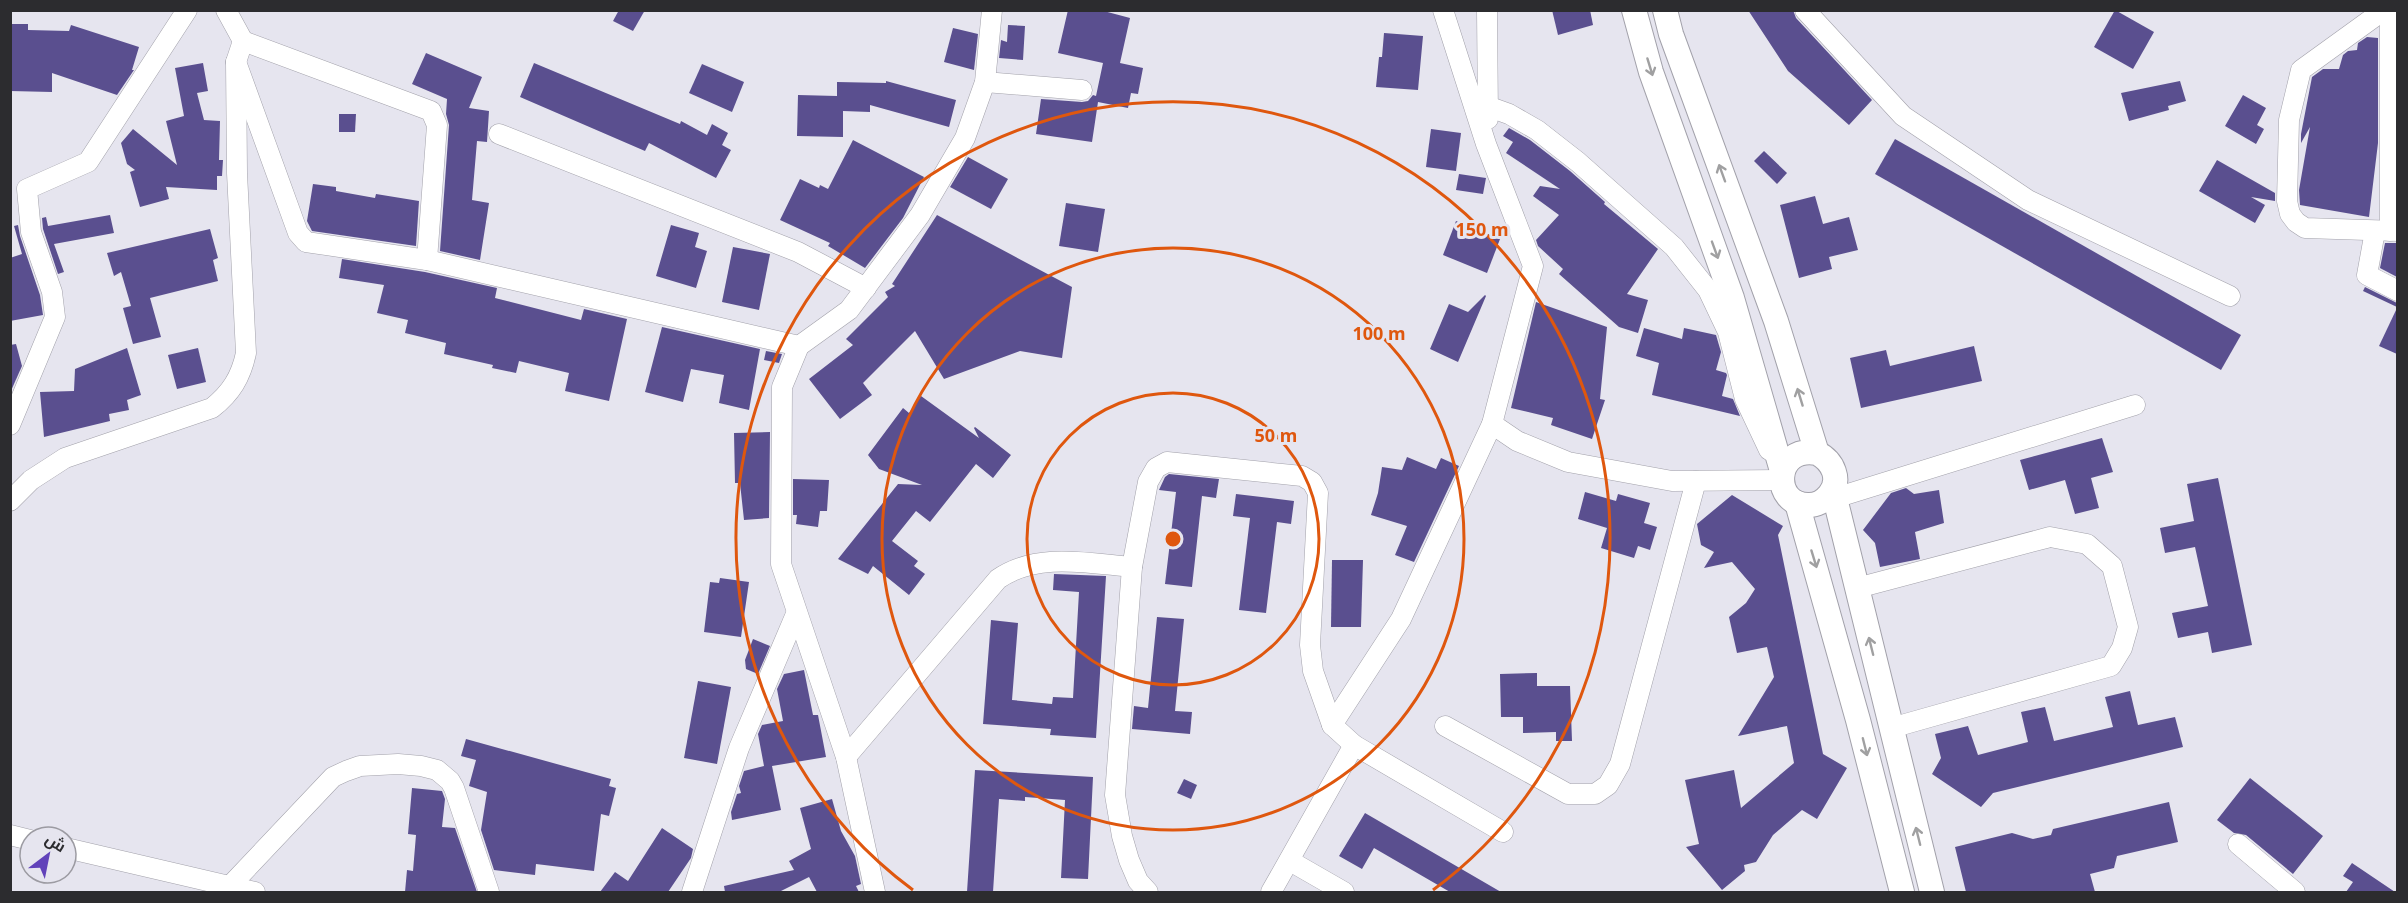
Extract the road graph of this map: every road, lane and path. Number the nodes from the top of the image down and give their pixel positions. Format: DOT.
graph roads {
  1 [pos="187,10"];
  2 [pos="226,10"];
  3 [pos="992,10"];
  4 [pos="1443,10"];
  5 [pos="1487,10"];
  6 [pos="1634,10"];
  7 [pos="1665,10"];
  8 [pos="1805,10"];
  9 [pos="2384,10"];
  10 [pos="2390,10"];
  11 [pos="243,41"];
  12 [pos="237,62"];
  13 [pos="985,81"];
  14 [pos="1082,90"];
  15 [pos="1481,104"];
  16 [pos="499,134"];
  17 [pos="2388,231"];
  18 [pos="427,260"];
  19 [pos="866,288"];
  20 [pos="2397,291"];
  21 [pos="2230,296"];
  22 [pos="799,346"];
  23 [pos="2135,405"];
  24 [pos="1492,424"];
  25 [pos="10,425"];
  26 [pos="1817,453"];
  27 [pos="1782,475"];
  28 [pos="1696,481"];
  29 [pos="1834,494"];
  30 [pos="10,501"];
  31 [pos="1797,503"];
  32 [pos="1132,567"];
  33 [pos="1857,588"];
  34 [pos="796,614"];
  35 [pos="1332,725"];
  36 [pos="1445,726"];
  37 [pos="1891,728"];
  38 [pos="1354,745"];
  39 [pos="846,757"];
  40 [pos="1503,832"];
  41 [pos="2238,844"];
  42 [pos="78,851"];
  43 [pos="1290,861"];
  44 [pos="229,887"];
  45 [pos="255,892"];
  46 [pos="489,892"];
  47 [pos="692,892"];
  48 [pos="875,892"];
  49 [pos="1148,892"];
  50 [pos="1271,892"];
  51 [pos="1344,892"];
  52 [pos="1902,892"];
  53 [pos="1932,892"];
  54 [pos="2295,892"];
  1 -- 25 [label="street"];
  2 -- 11 [label="street"];
  3 -- 13 [label="street"];
  4 -- 15 [label="street"];
  5 -- 15 [label="street"];
  6 -- 27 [label="main road, one-way"];
  26 -- 7 [label="main road, one-way"];
  8 -- 21 [label="street"];
  9 -- 17 [label="street"];
  10 -- 17 [label="street"];
  11 -- 12 [label="street"];
  11 -- 18 [label="street"];
  12 -- 18 [label="street"];
  12 -- 30 [label="street"];
  13 -- 14 [label="street"];
  13 -- 19 [label="street"];
  15 -- 24 [label="street"];
  15 -- 27 [label="street"];
  16 -- 19 [label="street"];
  17 -- 20 [label="street"];
  18 -- 22 [label="street"];
  19 -- 22 [label="street"];
  22 -- 34 [label="street"];
  23 -- 29 [label="street"];
  24 -- 28 [label="street"];
  24 -- 35 [label="street"];
  26 -- 27 [label="main road"];
  26 -- 29 [label="main road"];
  27 -- 28 [label="street"];
  27 -- 31 [label="main road"];
  28 -- 36 [label="street"];
  29 -- 31 [label="main road"];
  29 -- 33 [label="main road"];
  31 -- 52 [label="main road, one-way"];
  32 -- 35 [label="street"];
  32 -- 39 [label="street"];
  32 -- 49 [label="street"];
  37 -- 33 [label="main road, one-way"];
  33 -- 37 [label="street"];
  34 -- 39 [label="street"];
  34 -- 47 [label="street"];
  35 -- 38 [label="street"];
  53 -- 37 [label="main road, one-way"];
  38 -- 40 [label="street"];
  38 -- 43 [label="street"];
  39 -- 48 [label="street"];
  41 -- 54 [label="street"];
  42 -- 44 [label="street"];
  43 -- 50 [label="street"];
  43 -- 51 [label="street"];
  44 -- 45 [label="street"];
  44 -- 46 [label="street"];
}
